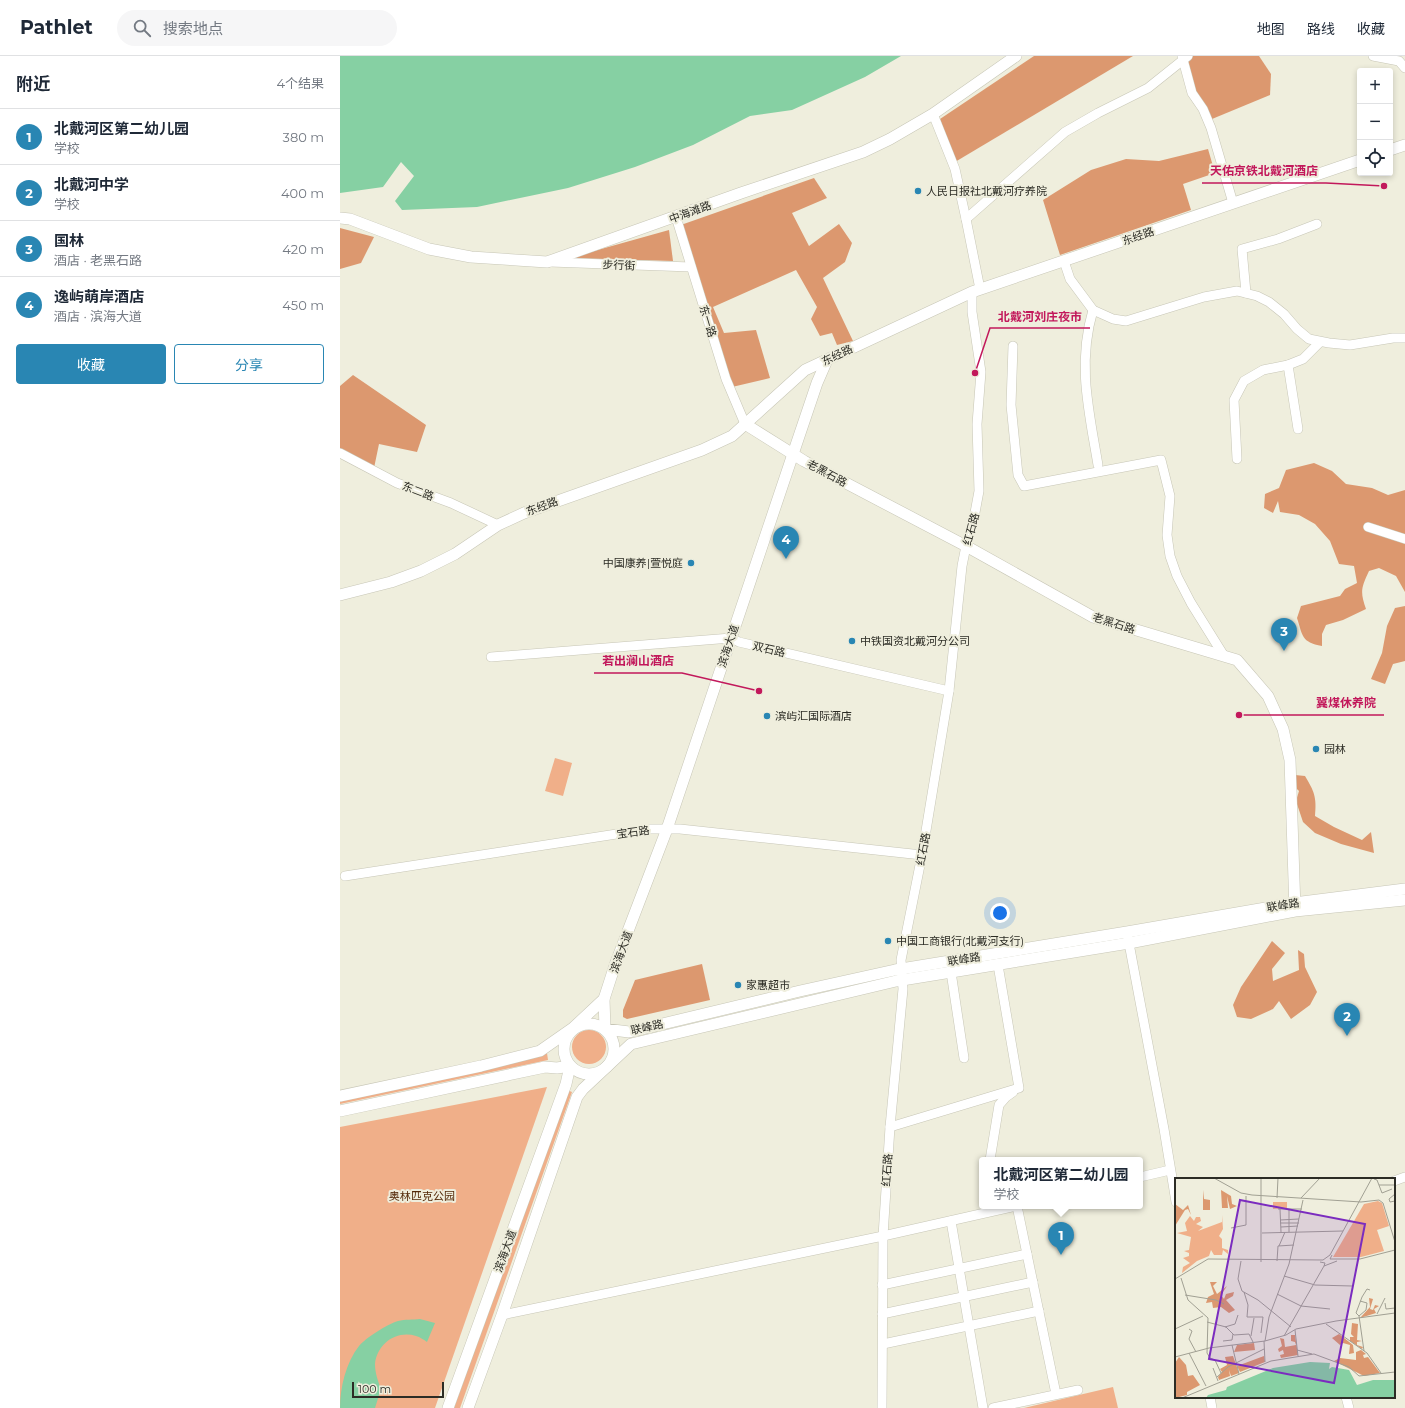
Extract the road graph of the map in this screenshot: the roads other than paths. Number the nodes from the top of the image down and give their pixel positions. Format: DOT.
graph roads {
  1 [pos="1016,56"];
  2 [pos="1373,56"];
  3 [pos="1184,57"];
  4 [pos="1405,68"];
  5 [pos="934,114"];
  6 [pos="1405,145"];
  7 [pos="1393,149"];
  8 [pos="1357,161"];
  9 [pos="1233,204"];
  10 [pos="676,217"];
  11 [pos="340,218"];
  12 [pos="966,219"];
  13 [pos="1317,224"];
  14 [pos="1064,261"];
  15 [pos="547,262"];
  16 [pos="691,268"];
  17 [pos="976,291"];
  18 [pos="1246,293"];
  19 [pos="1093,310"];
  20 [pos="1405,338"];
  21 [pos="1320,342"];
  22 [pos="1013,346"];
  23 [pos="827,360"];
  24 [pos="1288,365"];
  25 [pos="745,424"];
  26 [pos="1298,429"];
  27 [pos="340,453"];
  28 [pos="793,454"];
  29 [pos="1237,459"];
  30 [pos="1098,465"];
  31 [pos="498,525"];
  32 [pos="1368,527"];
  33 [pos="1405,539"];
  34 [pos="966,546"];
  35 [pos="340,595"];
  36 [pos="731,638"];
  37 [pos="1224,656"];
  38 [pos="491,657"];
  39 [pos="949,691"];
  40 [pos="667,829"];
  41 [pos="922,855"];
  42 [pos="345,876"];
  43 [pos="1405,889"];
  44 [pos="1405,900"];
  45 [pos="1294,907"];
  46 [pos="1128,938"];
  47 [pos="998,965"];
  48 [pos="902,969"];
  49 [pos="951,972"];
  50 [pos="902,981"];
  51 [pos="604,999"];
  52 [pos="573,1028"];
  53 [pos="605,1029"];
  54 [pos="964,1058"];
  55 [pos="570,1066"];
  56 [pos="607,1066"];
  57 [pos="1019,1088"];
  58 [pos="340,1096"];
  59 [pos="340,1111"];
  60 [pos="890,1127"];
  61 [pos="990,1157"];
  62 [pos="1170,1170"];
  63 [pos="1143,1176"];
  64 [pos="1405,1177"];
  65 [pos="1395,1181"];
  66 [pos="1175,1197"];
  67 [pos="1017,1209"];
  68 [pos="984,1210"];
  69 [pos="951,1221"];
  70 [pos="883,1236"];
  71 [pos="1027,1254"];
  72 [pos="960,1269"];
  73 [pos="1032,1282"];
  74 [pos="882,1285"];
  75 [pos="964,1296"];
  76 [pos="1039,1311"];
  77 [pos="882,1314"];
  78 [pos="502,1315"];
  79 [pos="969,1325"];
  80 [pos="883,1344"];
  81 [pos="1078,1390"];
  82 [pos="1056,1394"];
  83 [pos="1210,1398"];
  84 [pos="1346,1398"];
  85 [pos="448,1408"];
  86 [pos="468,1408"];
  87 [pos="882,1408"];
  88 [pos="983,1408"];
  89 [pos="993,1408"];
  90 [pos="1212,1408"];
  91 [pos="1349,1408"];
  1 -- 5 [label="main road, 中海滩路"];
  2 -- 4 [label="street"];
  3 -- 9 [label="street"];
  3 -- 12 [label="street"];
  5 -- 10 [label="main road, 中海滩路"];
  5 -- 12 [label="street, 红石路"];
  6 -- 7 [label="main road"];
  8 -- 9 [label="main road, 东经路"];
  9 -- 14 [label="main road, 东经路"];
  10 -- 15 [label="main road, 中海滩路"];
  10 -- 16 [label="street, 东一路"];
  11 -- 15 [label="main road, 中海滩路"];
  12 -- 17 [label="street, 红石路"];
  13 -- 18 [label="street"];
  14 -- 17 [label="main road, 东经路"];
  14 -- 19 [label="street"];
  15 -- 16 [label="street, 步行街"];
  16 -- 25 [label="street, 东一路"];
  17 -- 23 [label="main road, 东经路"];
  17 -- 34 [label="street, 红石路"];
  18 -- 19 [label="street"];
  18 -- 21 [label="street"];
  19 -- 30 [label="street"];
  20 -- 21 [label="street"];
  21 -- 24 [label="street"];
  22 -- 37 [label="street"];
  23 -- 25 [label="main road, 东经路"];
  23 -- 28 [label="main road, 滨海大道"];
  24 -- 26 [label="street"];
  24 -- 29 [label="street"];
  25 -- 28 [label="main road, 老黑石路"];
  25 -- 31 [label="main road, 东经路"];
  27 -- 31 [label="street, 东二路"];
  28 -- 34 [label="main road, 老黑石路"];
  28 -- 36 [label="main road, 滨海大道"];
  31 -- 35 [label="main road, 东经路"];
  32 -- 33 [label="street"];
  34 -- 37 [label="main road, 老黑石路"];
  34 -- 39 [label="street, 红石路"];
  36 -- 38 [label="street, 双石路"];
  36 -- 39 [label="street, 双石路"];
  36 -- 40 [label="main road, 滨海大道"];
  37 -- 45 [label="main road, 老黑石路"];
  39 -- 41 [label="street, 红石路"];
  40 -- 41 [label="street, 宝石路"];
  40 -- 42 [label="street, 宝石路"];
  40 -- 51 [label="main road, 滨海大道"];
  41 -- 48 [label="street, 红石路"];
  43 -- 45 [label="main road, 联峰路"];
  44 -- 45 [label="main road, 联峰路"];
  45 -- 46 [label="main road, 联峰路"];
  46 -- 47 [label="main road, 联峰路"];
  46 -- 48 [label="main road, 联峰路"];
  46 -- 62 [label="street"];
  47 -- 49 [label="main road, 联峰路"];
  47 -- 57 [label="street"];
  48 -- 50 [label="street, 红石路"];
  48 -- 53 [label="main road, 联峰路"];
  49 -- 50 [label="main road, 联峰路"];
  49 -- 54 [label="street"];
  50 -- 56 [label="main road, 联峰路"];
  50 -- 60 [label="street, 红石路"];
  51 -- 52 [label="main road"];
  51 -- 53 [label="main road"];
  52 -- 53 [label="main road"];
  52 -- 55 [label="main road"];
  52 -- 58 [label="main road"];
  53 -- 56 [label="main road"];
  55 -- 56 [label="main road"];
  55 -- 59 [label="main road"];
  55 -- 85 [label="main road, 滨海大道"];
  56 -- 78 [label="main road, 滨海大道"];
  57 -- 60 [label="street"];
  57 -- 61 [label="street"];
  60 -- 70 [label="street, 红石路"];
  62 -- 63 [label="street"];
  62 -- 66 [label="street"];
  64 -- 65 [label="street"];
  67 -- 71 [label="street"];
  68 -- 69 [label="street"];
  69 -- 70 [label="street"];
  69 -- 72 [label="street"];
  70 -- 74 [label="street, 红石路"];
  70 -- 78 [label="street"];
  71 -- 72 [label="street"];
  71 -- 73 [label="street"];
  72 -- 74 [label="street"];
  72 -- 75 [label="street"];
  73 -- 75 [label="street"];
  73 -- 76 [label="street"];
  74 -- 77 [label="street, 红石路"];
  75 -- 77 [label="street"];
  75 -- 79 [label="street"];
  76 -- 79 [label="street"];
  76 -- 82 [label="street"];
  77 -- 80 [label="street, 红石路"];
  78 -- 86 [label="main road, 滨海大道"];
  79 -- 80 [label="street"];
  79 -- 88 [label="street"];
  80 -- 87 [label="street, 红石路"];
  81 -- 82 [label="street"];
  82 -- 89 [label="street"];
  83 -- 90 [label="street"];
  84 -- 91 [label="street"];
}
